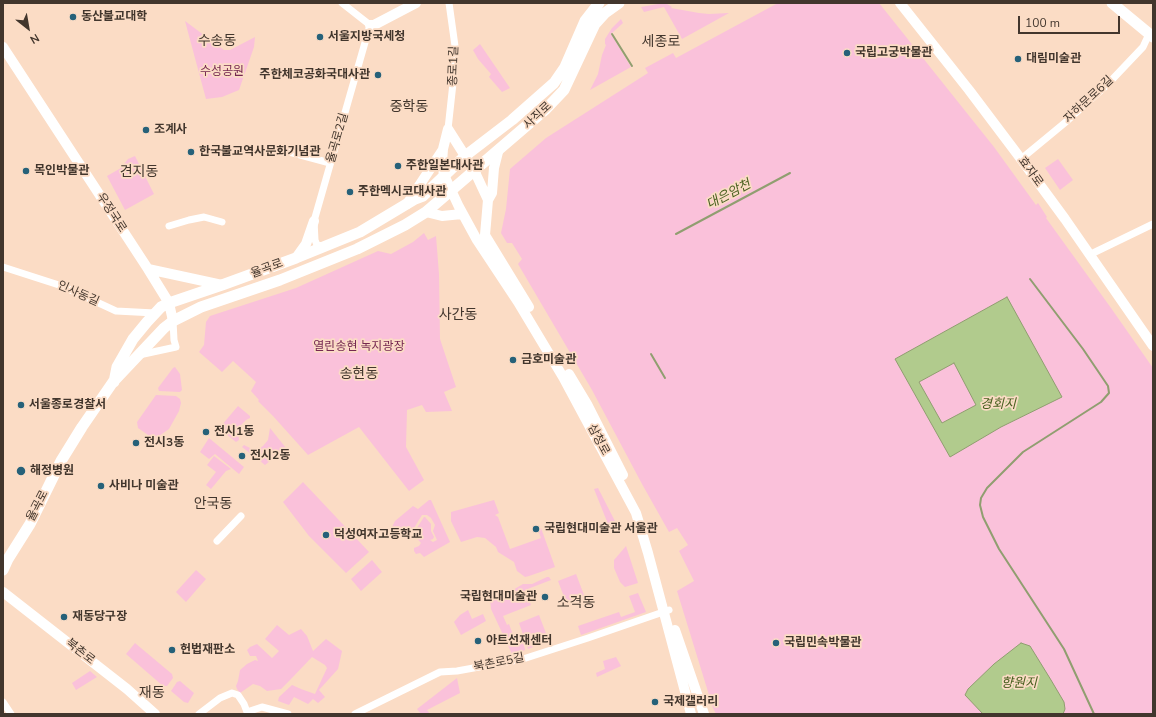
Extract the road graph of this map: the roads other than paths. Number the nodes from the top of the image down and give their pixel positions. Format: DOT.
graph roads {
  1 [pos="342,3"];
  2 [pos="407,3"];
  3 [pos="416,3"];
  4 [pos="449,3"];
  5 [pos="619,3"];
  6 [pos="900,3"];
  7 [pos="1112,3"];
  8 [pos="597,8"];
  9 [pos="370,25"];
  10 [pos="1151,35"];
  11 [pos="3,48"];
  12 [pos="448,129"];
  13 [pos="278,149"];
  14 [pos="443,149"];
  15 [pos="498,152"];
  16 [pos="466,156"];
  17 [pos="1021,159"];
  18 [pos="330,163"];
  19 [pos="474,170"];
  20 [pos="444,175"];
  21 [pos="452,190"];
  22 [pos="488,200"];
  23 [pos="406,205"];
  24 [pos="426,212"];
  25 [pos="462,214"];
  26 [pos="314,221"];
  27 [pos="222,222"];
  28 [pos="1153,224"];
  29 [pos="169,226"];
  30 [pos="323,246"];
  31 [pos="1090,255"];
  32 [pos="296,258"];
  33 [pos="3,267"];
  34 [pos="148,269"];
  35 [pos="222,286"];
  36 [pos="169,303"];
  37 [pos="155,313"];
  38 [pos="173,322"];
  39 [pos="1153,346"];
  40 [pos="139,355"];
  41 [pos="113,382"];
  42 [pos="241,516"];
  43 [pos="217,541"];
  44 [pos="6,560"];
  45 [pos="3,570"];
  46 [pos="3,592"];
  47 [pos="667,611"];
  48 [pos="3,702"];
  49 [pos="703,711"];
  50 [pos="245,713"];
  51 [pos="11,714"];
  52 [pos="155,714"];
  53 [pos="199,714"];
  54 [pos="288,714"];
  55 [pos="355,714"];
  56 [pos="691,714"];
  1 -- 9 [label="street"];
  2 -- 9 [label="street"];
  3 -- 9 [label="street"];
  4 -- 12 [label="street, 종로1길"];
  5 -- 8 [label="main road, 사직로"];
  6 -- 17 [label="street, 효자로"];
  7 -- 10 [label="main road"];
  8 -- 15 [label="main road, 사직로"];
  8 -- 16 [label="main road, 사직로"];
  9 -- 18 [label="street, 율곡로2길"];
  10 -- 17 [label="street, 자하문로6길"];
  11 -- 34 [label="street, 우정국로"];
  12 -- 14 [label="street"];
  12 -- 16 [label="street"];
  13 -- 18 [label="street"];
  14 -- 20 [label="street"];
  14 -- 23 [label="street"];
  15 -- 19 [label="main road, 사직로"];
  15 -- 22 [label="street, 삼청로"];
  16 -- 19 [label="street"];
  16 -- 20 [label="main road, 사직로"];
  17 -- 31 [label="street, 효자로"];
  18 -- 26 [label="street, 율곡로2길"];
  19 -- 21 [label="main road, 사직로"];
  19 -- 22 [label="street"];
  20 -- 21 [label="street, 삼청로"];
  20 -- 23 [label="main road, 율곡로"];
  21 -- 24 [label="main road, 율곡로"];
  21 -- 25 [label="street, 삼청로"];
  22 -- 47 [label="street, 삼청로"];
  23 -- 30 [label="main road, 율곡로"];
  24 -- 25 [label="street"];
  24 -- 38 [label="main road, 율곡로"];
  25 -- 47 [label="street, 삼청로"];
  26 -- 30 [label="street, 율곡로2길"];
  26 -- 32 [label="street"];
  27 -- 29 [label="street"];
  28 -- 31 [label="street"];
  30 -- 32 [label="main road, 율곡로"];
  31 -- 39 [label="street, 효자로"];
  32 -- 35 [label="main road, 율곡로"];
  33 -- 37 [label="street, 인사동길"];
  34 -- 35 [label="street"];
  34 -- 36 [label="street, 우정국로"];
  35 -- 36 [label="main road, 율곡로"];
  36 -- 37 [label="main road, 율곡로"];
  36 -- 38 [label="street, 우정국로"];
  37 -- 41 [label="main road, 율곡로"];
  38 -- 40 [label="main road, 율곡로"];
  38 -- 40 [label="street"];
  40 -- 41 [label="main road, 율곡로"];
  41 -- 44 [label="main road, 율곡로"];
  42 -- 43 [label="street"];
  44 -- 45 [label="main road, 율곡로"];
  46 -- 52 [label="street, 북촌로"];
  47 -- 49 [label="street, 삼청로"];
  47 -- 55 [label="street, 북촌로5길"];
  47 -- 56 [label="street, 삼청로"];
  48 -- 51 [label="street"];
  50 -- 53 [label="street"];
  50 -- 54 [label="street"];
}
